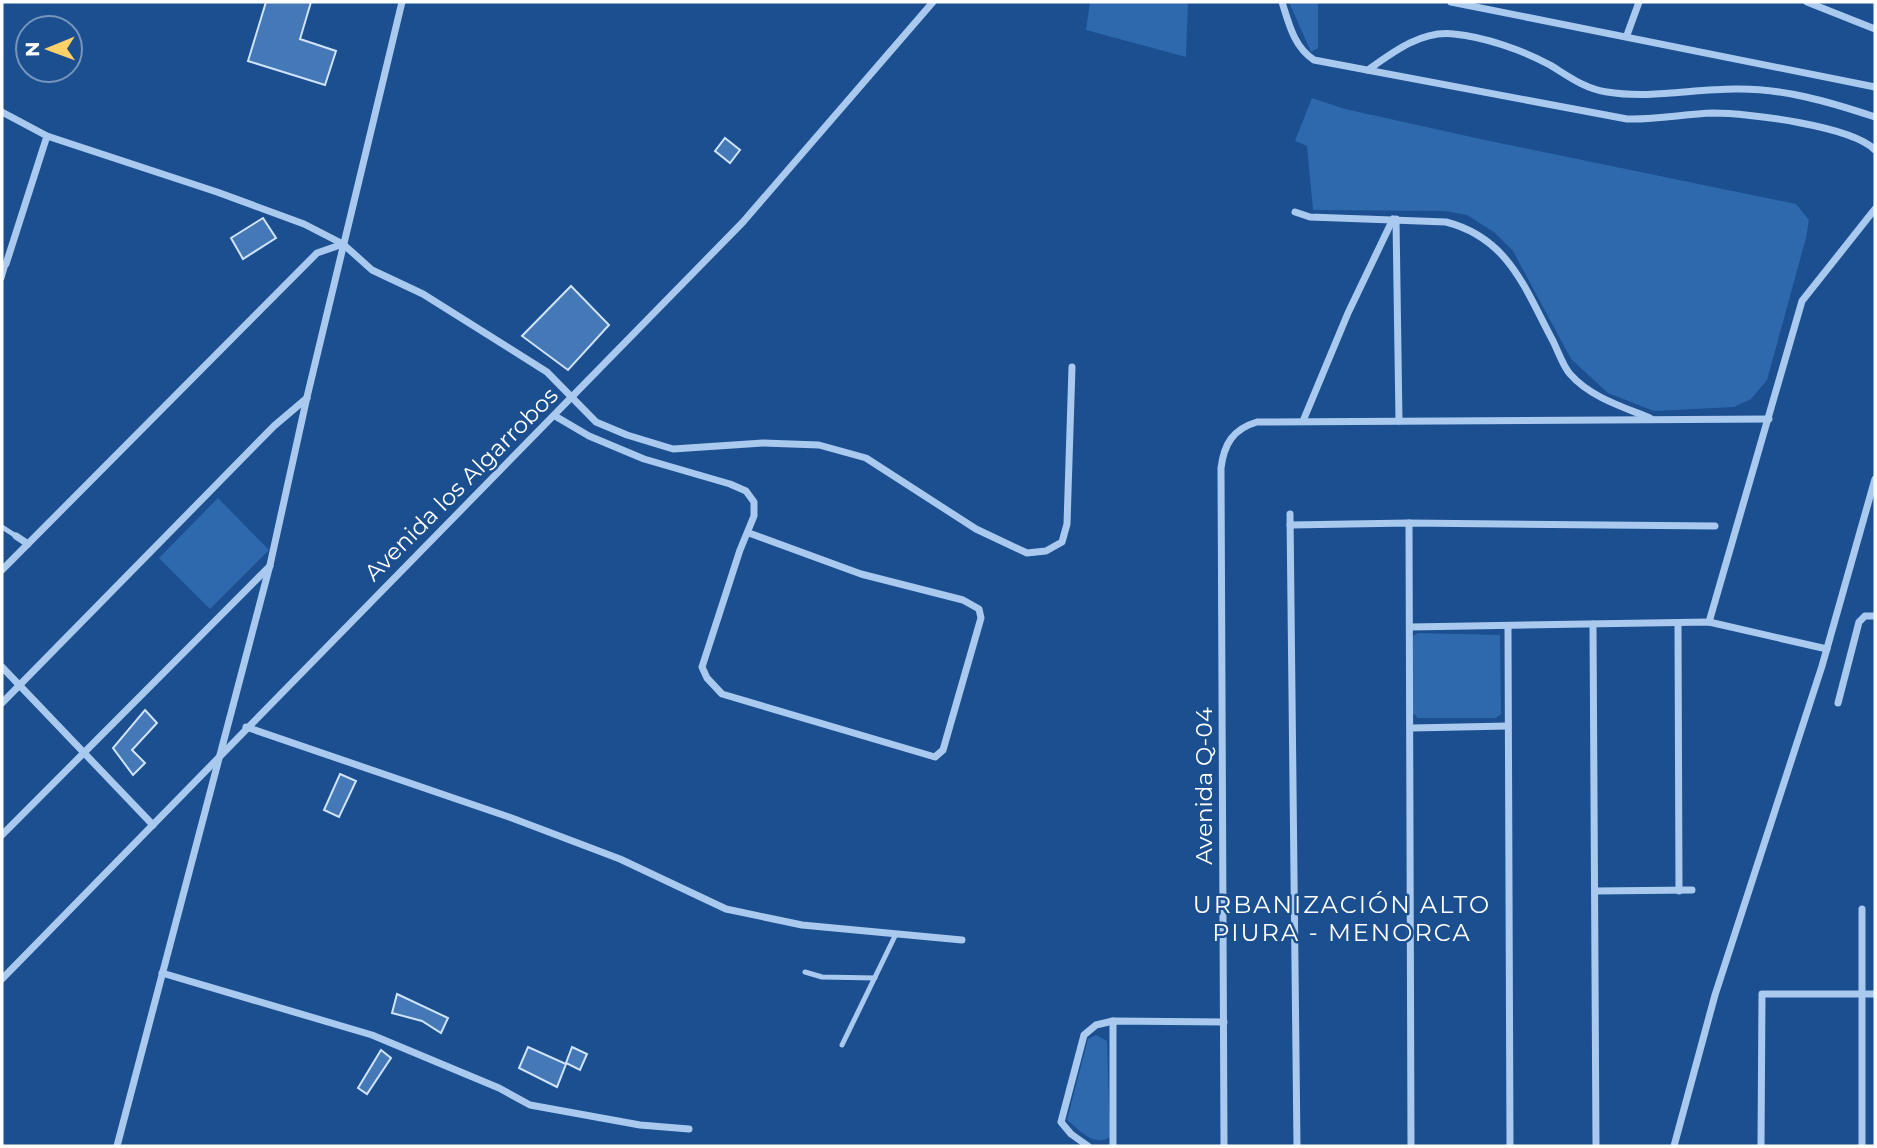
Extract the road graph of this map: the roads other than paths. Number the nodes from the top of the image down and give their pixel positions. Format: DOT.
graph roads {
  1 [pos="402,2"];
  2 [pos="933,2"];
  3 [pos="1282,2"];
  4 [pos="1451,2"];
  5 [pos="1639,2"];
  6 [pos="1807,2"];
  7 [pos="1875,29"];
  8 [pos="1627,35"];
  9 [pos="1368,70"];
  10 [pos="1875,87"];
  11 [pos="2,112"];
  12 [pos="1875,117"];
  13 [pos="47,136"];
  14 [pos="1875,150"];
  15 [pos="1875,209"];
  16 [pos="1294,212"];
  17 [pos="1394,219"];
  18 [pos="343,244"];
  19 [pos="6,264"];
  20 [pos="2,278"];
  21 [pos="1072,367"];
  22 [pos="307,397"];
  23 [pos="572,398"];
  24 [pos="555,416"];
  25 [pos="1769,419"];
  26 [pos="1654,420"];
  27 [pos="1303,421"];
  28 [pos="1399,421"];
  29 [pos="1875,479"];
  30 [pos="1290,514"];
  31 [pos="1409,523"];
  32 [pos="1290,525"];
  33 [pos="1715,526"];
  34 [pos="2,527"];
  35 [pos="748,533"];
  36 [pos="16,536"];
  37 [pos="28,544"];
  38 [pos="270,565"];
  39 [pos="2,570"];
  40 [pos="1875,616"];
  41 [pos="1709,622"];
  42 [pos="1678,623"];
  43 [pos="1593,624"];
  44 [pos="1411,627"];
  45 [pos="1508,628"];
  46 [pos="1827,649"];
  47 [pos="2,667"];
  48 [pos="20,685"];
  49 [pos="2,703"];
  50 [pos="1838,703"];
  51 [pos="1508,726"];
  52 [pos="246,727"];
  53 [pos="1412,727"];
  54 [pos="82,754"];
  55 [pos="219,758"];
  56 [pos="153,825"];
  57 [pos="2,835"];
  58 [pos="1692,890"];
  59 [pos="1595,891"];
  60 [pos="1679,891"];
  61 [pos="1862,909"];
  62 [pos="895,936"];
  63 [pos="962,940"];
  64 [pos="805,972"];
  65 [pos="162,973"];
  66 [pos="875,978"];
  67 [pos="2,979"];
  68 [pos="1862,993"];
  69 [pos="1875,994"];
  70 [pos="1113,1021"];
  71 [pos="1224,1022"];
  72 [pos="842,1045"];
  73 [pos="689,1129"];
  74 [pos="117,1146"];
  75 [pos="1088,1146"];
  76 [pos="1113,1146"];
  77 [pos="1224,1146"];
  78 [pos="1297,1146"];
  79 [pos="1410,1146"];
  80 [pos="1510,1146"];
  81 [pos="1596,1146"];
  82 [pos="1674,1146"];
  83 [pos="1761,1146"];
  84 [pos="1862,1146"];
  1 -- 18 [label="street"];
  2 -- 23 [label="street, Avenida los Algarrobos"];
  3 -- 9 [label="street"];
  4 -- 8 [label="street"];
  5 -- 8 [label="street"];
  6 -- 7 [label="street"];
  8 -- 10 [label="street"];
  9 -- 12 [label="street"];
  9 -- 14 [label="street"];
  11 -- 13 [label="street"];
  13 -- 18 [label="street"];
  13 -- 19 [label="street"];
  15 -- 25 [label="street"];
  16 -- 17 [label="street"];
  17 -- 26 [label="street"];
  17 -- 27 [label="street"];
  17 -- 28 [label="street"];
  18 -- 22 [label="street"];
  18 -- 23 [label="street"];
  18 -- 37 [label="street"];
  19 -- 20 [label="lane"];
  21 -- 23 [label="street"];
  22 -- 38 [label="street"];
  22 -- 48 [label="street"];
  23 -- 24 [label="street, Avenida los Algarrobos"];
  24 -- 35 [label="street"];
  24 -- 52 [label="street, Avenida los Algarrobos"];
  25 -- 26 [label="street, Avenida Q-04"];
  25 -- 41 [label="street"];
  26 -- 28 [label="street, Avenida Q-04"];
  27 -- 28 [label="street, Avenida Q-04"];
  27 -- 71 [label="street, Avenida Q-04"];
  29 -- 46 [label="street"];
  30 -- 32 [label="street"];
  31 -- 32 [label="street"];
  31 -- 33 [label="street"];
  31 -- 44 [label="street"];
  32 -- 78 [label="street"];
  34 -- 36 [label="lane"];
  35 -- 35 [label="street"];
  36 -- 37 [label="street"];
  37 -- 39 [label="street"];
  38 -- 54 [label="street"];
  38 -- 55 [label="street"];
  40 -- 50 [label="street"];
  41 -- 42 [label="street"];
  41 -- 46 [label="street"];
  42 -- 43 [label="street"];
  42 -- 60 [label="street"];
  43 -- 45 [label="street"];
  43 -- 59 [label="street"];
  44 -- 45 [label="street"];
  44 -- 53 [label="street"];
  45 -- 51 [label="street"];
  46 -- 82 [label="street"];
  47 -- 48 [label="street"];
  48 -- 49 [label="street"];
  48 -- 54 [label="street"];
  51 -- 53 [label="street"];
  51 -- 80 [label="street"];
  52 -- 55 [label="street, Avenida los Algarrobos"];
  52 -- 62 [label="street"];
  53 -- 79 [label="street"];
  54 -- 56 [label="street"];
  54 -- 57 [label="street"];
  55 -- 56 [label="street, Avenida los Algarrobos"];
  55 -- 65 [label="street"];
  56 -- 67 [label="street, Avenida los Algarrobos"];
  58 -- 60 [label="street"];
  59 -- 60 [label="street"];
  59 -- 81 [label="street"];
  61 -- 68 [label="street"];
  62 -- 63 [label="street"];
  62 -- 66 [label="lane"];
  64 -- 66 [label="lane"];
  65 -- 73 [label="street"];
  65 -- 74 [label="street"];
  66 -- 72 [label="lane"];
  68 -- 69 [label="street"];
  68 -- 83 [label="street"];
  68 -- 84 [label="street"];
  70 -- 71 [label="street"];
  70 -- 75 [label="street"];
  70 -- 76 [label="street"];
  71 -- 77 [label="street, Avenida Q-04"];
}
